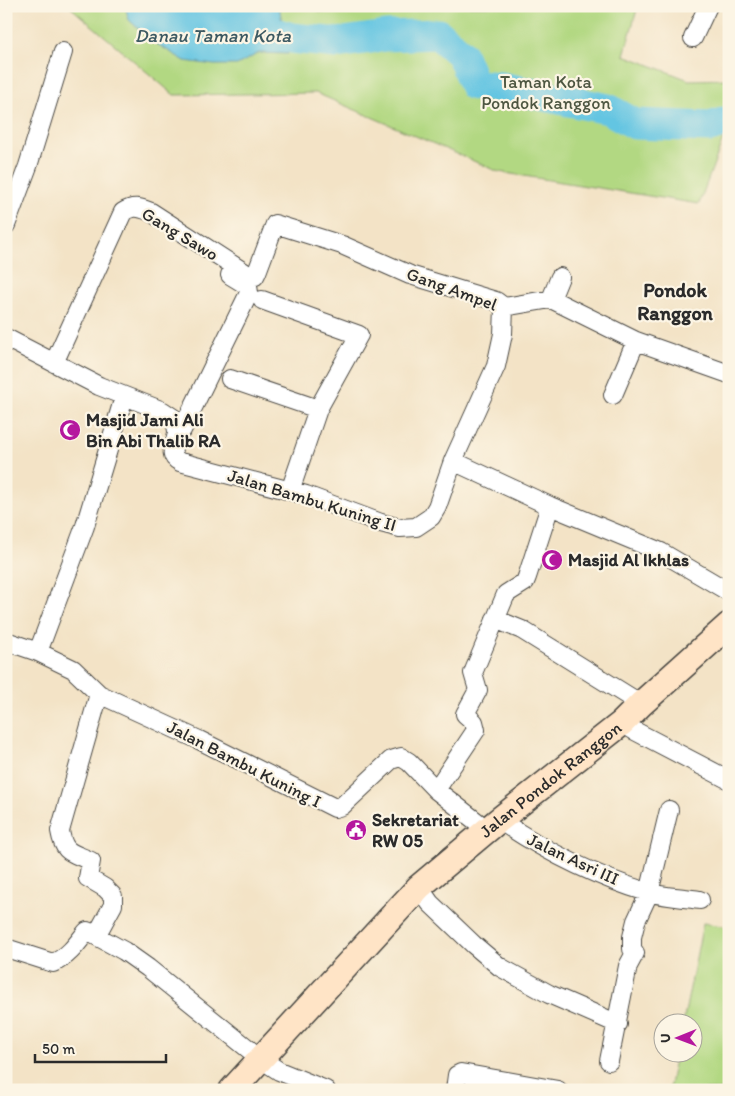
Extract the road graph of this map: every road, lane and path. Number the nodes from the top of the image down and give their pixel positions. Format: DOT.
graph roads {
  1 [pos="708,6"];
  2 [pos="693,38"];
  3 [pos="62,52"];
  4 [pos="275,224"];
  5 [pos="6,225"];
  6 [pos="169,239"];
  7 [pos="560,278"];
  8 [pos="255,297"];
  9 [pos="551,299"];
  10 [pos="504,307"];
  11 [pos="6,338"];
  12 [pos="636,341"];
  13 [pos="54,363"];
  14 [pos="729,374"];
  15 [pos="230,379"];
  16 [pos="613,395"];
  17 [pos="124,397"];
  18 [pos="318,409"];
  19 [pos="177,432"];
  20 [pos="453,460"];
  21 [pos="290,491"];
  22 [pos="550,506"];
  23 [pos="729,592"];
  24 [pos="495,619"];
  25 [pos="729,625"];
  26 [pos="6,641"];
  27 [pos="38,652"];
  28 [pos="98,694"];
  29 [pos="640,704"];
  30 [pos="622,723"];
  31 [pos="729,780"];
  32 [pos="436,790"];
  33 [pos="669,810"];
  34 [pos="492,826"];
  35 [pos="419,887"];
  36 [pos="649,893"];
  37 [pos="700,900"];
  38 [pos="96,936"];
  39 [pos="6,948"];
  40 [pos="618,1024"];
  41 [pos="261,1059"];
  42 [pos="610,1061"];
  43 [pos="232,1090"];
  44 [pos="326,1090"];
  45 [pos="455,1090"];
  46 [pos="558,1090"];
  1 -- 2 [label="street"];
  3 -- 5 [label="street"];
  4 -- 10 [label="street, Gang Ampel"];
  4 -- 13 [label="street, Gang Sawo"];
  6 -- 8 [label="street"];
  7 -- 9 [label="street"];
  8 -- 18 [label="street"];
  8 -- 19 [label="street"];
  9 -- 10 [label="street"];
  9 -- 12 [label="street"];
  10 -- 20 [label="street, Gang Ampel"];
  11 -- 13 [label="street"];
  12 -- 14 [label="street"];
  12 -- 16 [label="street"];
  13 -- 17 [label="street"];
  15 -- 18 [label="street"];
  17 -- 19 [label="street"];
  17 -- 27 [label="street"];
  18 -- 21 [label="street"];
  19 -- 21 [label="street, Jalan Bambu Kuning II"];
  20 -- 21 [label="street, Jalan Bambu Kuning II"];
  20 -- 22 [label="street"];
  22 -- 23 [label="street"];
  22 -- 24 [label="street"];
  24 -- 29 [label="street"];
  24 -- 32 [label="street"];
  25 -- 29 [label="street, Jalan Pondok Ranggon"];
  26 -- 27 [label="street, Jalan Bambu Kuning I"];
  27 -- 28 [label="street, Jalan Bambu Kuning I"];
  28 -- 32 [label="street, Jalan Bambu Kuning I"];
  28 -- 38 [label="street"];
  29 -- 30 [label="street, Jalan Pondok Ranggon"];
  30 -- 31 [label="street"];
  30 -- 34 [label="street, Jalan Pondok Ranggon"];
  32 -- 34 [label="street, Jalan Bambu Kuning I"];
  33 -- 36 [label="street"];
  34 -- 35 [label="street, Jalan Pondok Ranggon"];
  34 -- 36 [label="street, Jalan Asri III"];
  35 -- 40 [label="street"];
  35 -- 41 [label="street, Jalan Pondok Ranggon"];
  36 -- 37 [label="street, Jalan Asri III"];
  36 -- 40 [label="street"];
  38 -- 39 [label="street"];
  38 -- 41 [label="street"];
  40 -- 42 [label="street"];
  41 -- 43 [label="street, Jalan Pondok Ranggon"];
  41 -- 44 [label="street"];
  45 -- 46 [label="street"];
}
